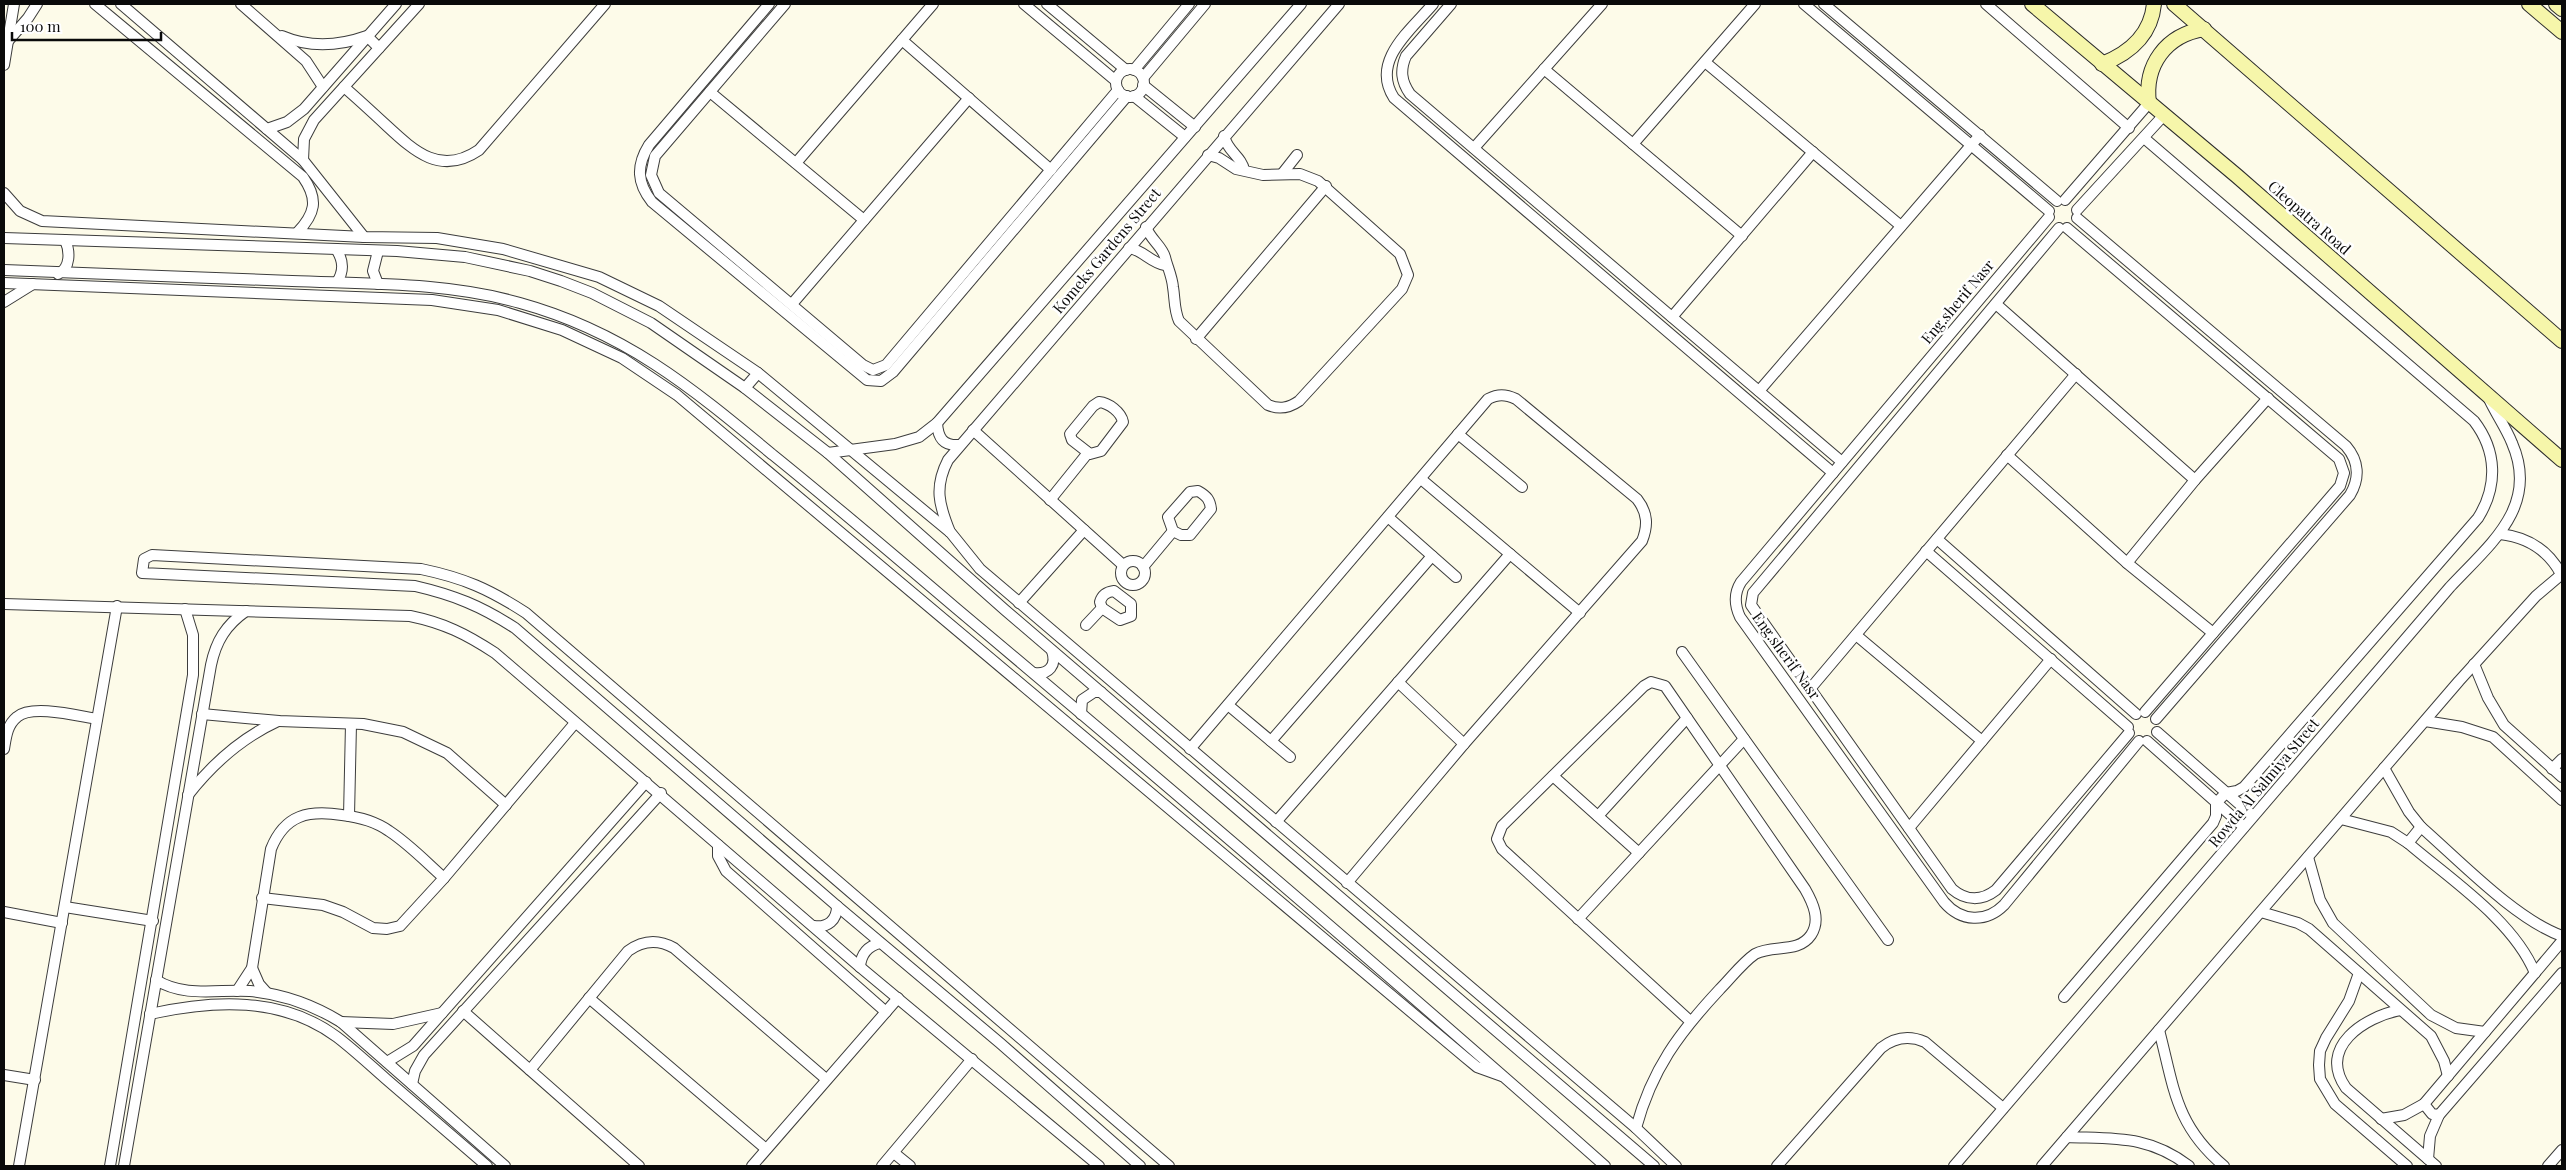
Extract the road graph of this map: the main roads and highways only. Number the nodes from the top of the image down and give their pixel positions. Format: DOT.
graph roads {
  1 [pos="2032,4"];
  2 [pos="2154,4"];
  3 [pos="2174,4"];
  4 [pos="2529,4"];
  5 [pos="2556,4"];
  6 [pos="2562,9"];
  7 [pos="2204,29"];
  8 [pos="2562,32"];
  9 [pos="2102,64"];
  10 [pos="2150,103"];
  11 [pos="2562,341"];
  12 [pos="2562,460"];
  1 -- 9 [label="main road, Cleopatra Road"];
  2 -- 9 [label="main road"];
  3 -- 7 [label="main road"];
  4 -- 8 [label="main road"];
  5 -- 6 [label="main road"];
  7 -- 10 [label="main road"];
  7 -- 11 [label="main road"];
  9 -- 10 [label="main road, Cleopatra Road"];
  10 -- 12 [label="main road, Cleopatra Road"];
}
